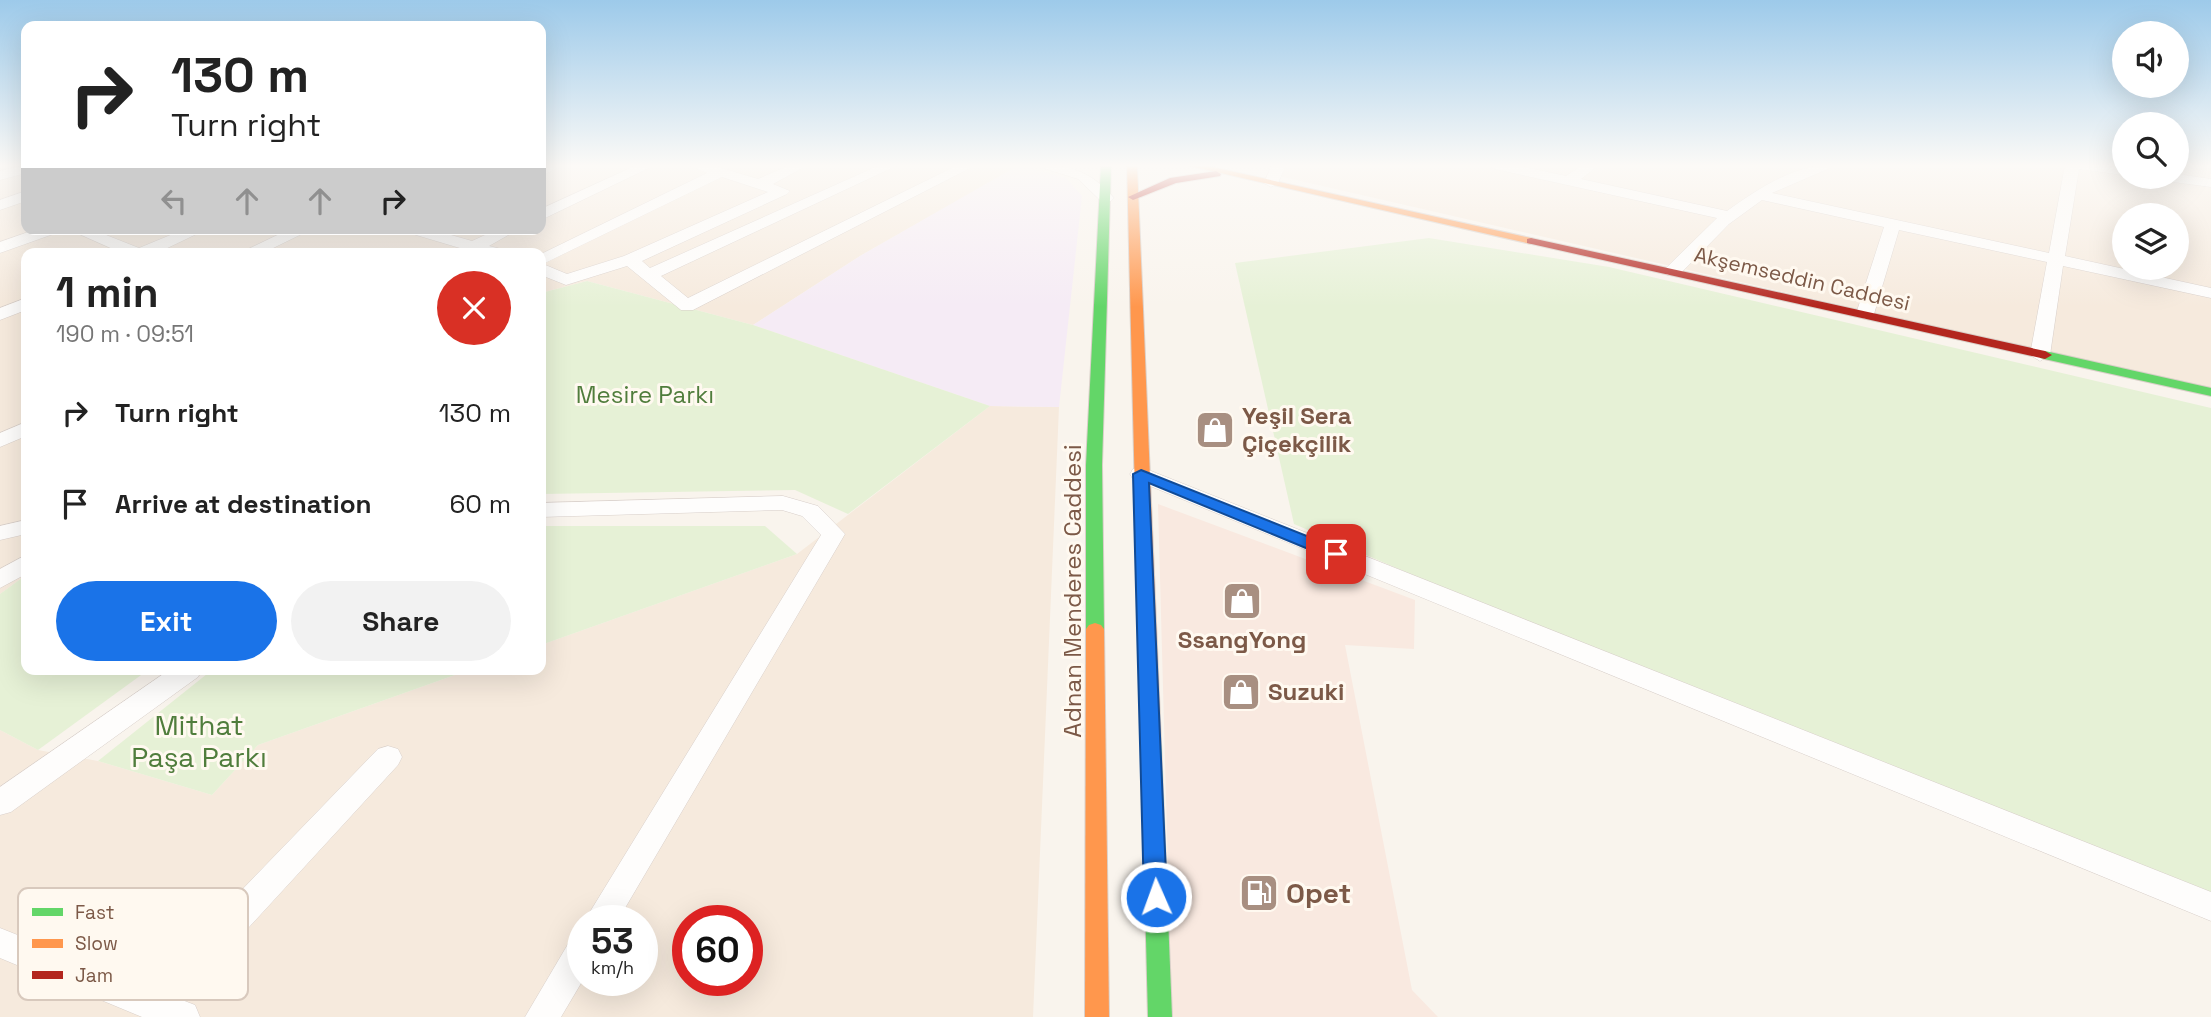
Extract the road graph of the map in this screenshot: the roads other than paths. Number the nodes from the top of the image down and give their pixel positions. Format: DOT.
graph roads {
  1 [pos="639,212"];
  2 [pos="735,212"];
  3 [pos="787,212"];
  4 [pos="874,212"];
  5 [pos="1105,212"];
  6 [pos="1133,212"];
  7 [pos="1406,212"];
  8 [pos="1714,212"];
  9 [pos="1735,212"];
  10 [pos="1843,212"];
  11 [pos="2066,212"];
  12 [pos="1730,216"];
  13 [pos="1893,223"];
  14 [pos="37,235"];
  15 [pos="91,235"];
  16 [pos="185,235"];
  17 [pos="290,235"];
  18 [pos="434,235"];
  19 [pos="498,235"];
  20 [pos="475,246"];
  21 [pos="0,248"];
  22 [pos="125,248"];
  23 [pos="154,248"];
  24 [pos="260,248"];
  25 [pos="481,248"];
  26 [pos="546,258"];
  27 [pos="2057,258"];
  28 [pos="630,260"];
  29 [pos="546,271"];
  30 [pos="1673,271"];
  31 [pos="649,275"];
  32 [pos="2211,293"];
  33 [pos="21,305"];
  34 [pos="0,314"];
  35 [pos="1866,314"];
  36 [pos="2040,355"];
  37 [pos="2211,392"];
  38 [pos="21,431"];
  39 [pos="0,442"];
  40 [pos="1141,474"];
  41 [pos="546,510"];
  42 [pos="21,528"];
  43 [pos="0,533"];
  44 [pos="21,566"];
  45 [pos="0,580"];
  46 [pos="182,675"];
  47 [pos="388,757"];
  48 [pos="0,803"];
  49 [pos="609,905"];
  50 [pos="2211,907"];
  51 [pos="248,919"];
  52 [pos="0,943"];
  53 [pos="18,950"];
  54 [pos="567,976"];
  55 [pos="141,1000"];
  56 [pos="168,1011"];
  57 [pos="542,1017"];
  58 [pos="1097,1017"];
  59 [pos="1160,1017"];
  1 -- 26 [label="street"];
  2 -- 28 [label="street"];
  3 -- 31 [label="street"];
  4 -- 31 [label="street"];
  5 -- 58 [label="main road, Adnan Menderes Caddesi"];
  6 -- 40 [label="main road"];
  7 -- 30 [label="main road, Akşemseddin Caddesi"];
  8 -- 12 [label="street"];
  9 -- 12 [label="street"];
  10 -- 13 [label="street"];
  11 -- 27 [label="street"];
  12 -- 30 [label="street"];
  13 -- 27 [label="street"];
  13 -- 35 [label="street"];
  14 -- 21 [label="street"];
  15 -- 22 [label="street"];
  16 -- 23 [label="street"];
  17 -- 24 [label="street"];
  18 -- 20 [label="street"];
  19 -- 20 [label="street"];
  20 -- 25 [label="street"];
  27 -- 32 [label="street"];
  27 -- 36 [label="street"];
  28 -- 29 [label="street"];
  28 -- 31 [label="street"];
  30 -- 35 [label="main road, Akşemseddin Caddesi"];
  33 -- 34 [label="street"];
  35 -- 36 [label="main road, Akşemseddin Caddesi"];
  36 -- 37 [label="main road, Akşemseddin Caddesi"];
  38 -- 39 [label="street"];
  40 -- 50 [label="street"];
  40 -- 59 [label="main road"];
  41 -- 49 [label="street"];
  42 -- 43 [label="street"];
  44 -- 45 [label="street"];
  46 -- 48 [label="street"];
  47 -- 51 [label="street"];
  52 -- 53 [label="street"];
  54 -- 57 [label="street"];
  55 -- 56 [label="street"];
}
